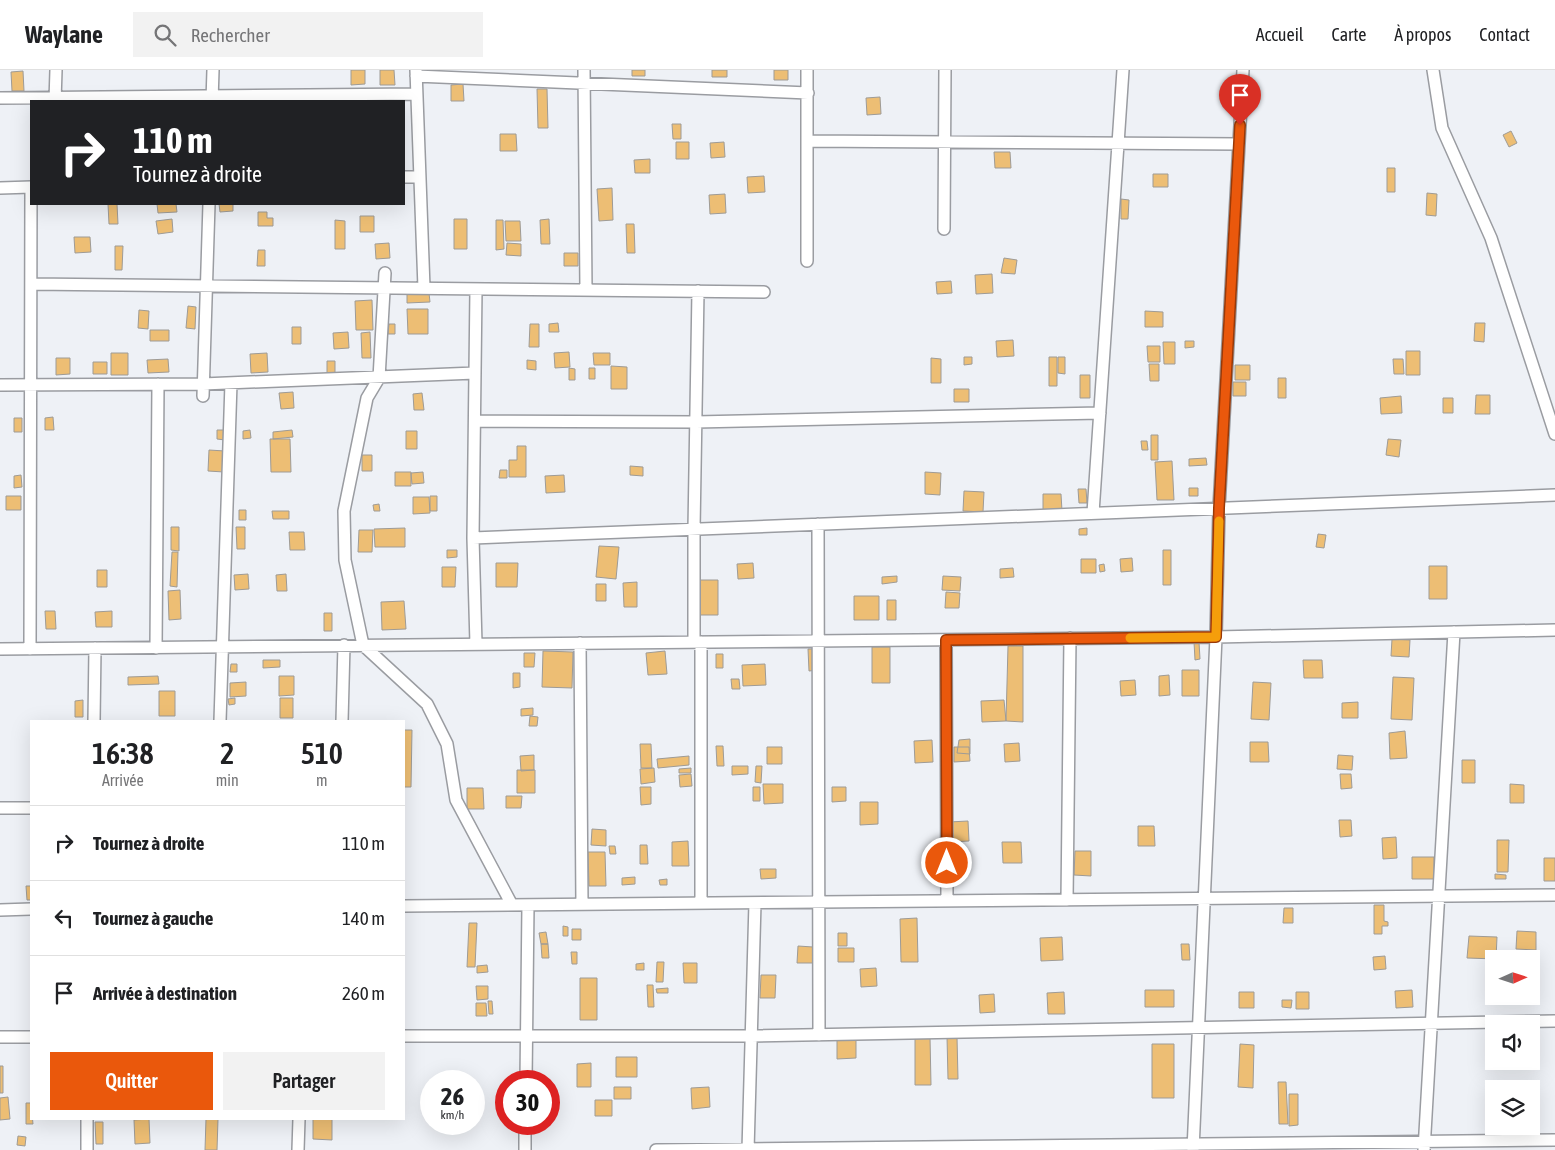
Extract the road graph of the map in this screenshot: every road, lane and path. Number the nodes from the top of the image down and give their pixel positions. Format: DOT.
graph roads {
  1 [pos="56,70"];
  2 [pos="213,70"];
  3 [pos="584,70"];
  4 [pos="807,70"];
  5 [pos="945,70"];
  6 [pos="1123,70"];
  7 [pos="1243,70"];
  8 [pos="1434,70"];
  9 [pos="416,73"];
  10 [pos="584,83"];
  11 [pos="808,93"];
  12 [pos="417,94"];
  13 [pos="0,98"];
  14 [pos="55,99"];
  15 [pos="212,99"];
  16 [pos="944,141"];
  17 [pos="808,142"];
  18 [pos="1118,143"];
  19 [pos="1239,144"];
  20 [pos="405,177"];
  21 [pos="420,177"];
  22 [pos="30,187"];
  23 [pos="0,188"];
  24 [pos="31,205"];
  25 [pos="209,205"];
  26 [pos="944,229"];
  27 [pos="807,262"];
  28 [pos="386,273"];
  29 [pos="31,284"];
  30 [pos="206,286"];
  31 [pos="385,288"];
  32 [pos="424,288"];
  33 [pos="476,289"];
  34 [pos="586,290"];
  35 [pos="698,291"];
  36 [pos="764,292"];
  37 [pos="475,373"];
  38 [pos="379,378"];
  39 [pos="231,383"];
  40 [pos="158,384"];
  41 [pos="0,385"];
  42 [pos="30,385"];
  43 [pos="203,390"];
  44 [pos="1100,414"];
  45 [pos="474,421"];
  46 [pos="696,422"];
  47 [pos="1555,434"];
  48 [pos="1555,495"];
  49 [pos="1219,508"];
  50 [pos="1093,514"];
  51 [pos="818,524"];
  52 [pos="694,529"];
  53 [pos="473,538"];
  54 [pos="1555,630"];
  55 [pos="1454,632"];
  56 [pos="1216,637"];
  57 [pos="1070,638"];
  58 [pos="946,640"];
  59 [pos="818,641"];
  60 [pos="698,642"];
  61 [pos="580,643"];
  62 [pos="476,644"];
  63 [pos="363,645"];
  64 [pos="344,646"];
  65 [pos="223,647"];
  66 [pos="95,648"];
  67 [pos="156,648"];
  68 [pos="0,649"];
  69 [pos="30,649"];
  70 [pos="94,720"];
  71 [pos="220,720"];
  72 [pos="342,720"];
  73 [pos="0,808"];
  74 [pos="30,808"];
  75 [pos="1555,895"];
  76 [pos="1439,896"];
  77 [pos="1204,898"];
  78 [pos="1067,900"];
  79 [pos="947,901"];
  80 [pos="819,902"];
  81 [pos="701,903"];
  82 [pos="755,903"];
  83 [pos="582,904"];
  84 [pos="512,905"];
  85 [pos="528,905"];
  86 [pos="405,906"];
  87 [pos="30,909"];
  88 [pos="0,910"];
  89 [pos="1555,1021"];
  90 [pos="1432,1023"];
  91 [pos="1199,1027"];
  92 [pos="819,1035"];
  93 [pos="405,1036"];
  94 [pos="526,1036"];
  95 [pos="751,1036"];
  96 [pos="0,1037"];
  97 [pos="30,1037"];
  98 [pos="526,1070"];
  99 [pos="87,1120"];
  100 [pos="299,1120"];
  101 [pos="526,1135"];
  102 [pos="1555,1140"];
  103 [pos="1425,1146"];
  104 [pos="1193,1147"];
  105 [pos="748,1149"];
  106 [pos="87,1150"];
  107 [pos="298,1150"];
  108 [pos="525,1150"];
  109 [pos="656,1150"];
  1 -- 14 [label="street"];
  2 -- 15 [label="street"];
  3 -- 10 [label="street"];
  4 -- 11 [label="street"];
  5 -- 16 [label="street"];
  6 -- 18 [label="street"];
  7 -- 19 [label="street"];
  8 -- 47 [label="street"];
  9 -- 10 [label="street"];
  9 -- 12 [label="street"];
  10 -- 11 [label="street"];
  10 -- 34 [label="street"];
  11 -- 17 [label="street"];
  12 -- 15 [label="street"];
  12 -- 21 [label="street"];
  13 -- 14 [label="street"];
  14 -- 15 [label="street"];
  16 -- 17 [label="street"];
  16 -- 18 [label="street"];
  16 -- 26 [label="street"];
  17 -- 27 [label="street"];
  18 -- 19 [label="street"];
  18 -- 44 [label="street"];
  19 -- 49 [label="street"];
  20 -- 21 [label="street"];
  21 -- 32 [label="street"];
  22 -- 23 [label="street"];
  24 -- 29 [label="street"];
  25 -- 30 [label="street"];
  28 -- 31 [label="street"];
  29 -- 30 [label="street"];
  29 -- 42 [label="street"];
  30 -- 31 [label="street"];
  30 -- 43 [label="street"];
  31 -- 32 [label="street"];
  31 -- 38 [label="street"];
  32 -- 33 [label="street"];
  33 -- 34 [label="street"];
  33 -- 37 [label="street"];
  34 -- 35 [label="street"];
  35 -- 36 [label="street"];
  35 -- 46 [label="street"];
  37 -- 38 [label="street"];
  37 -- 45 [label="street"];
  38 -- 39 [label="street"];
  38 -- 63 [label="street"];
  39 -- 43 [label="street"];
  39 -- 65 [label="street"];
  40 -- 42 [label="street"];
  40 -- 43 [label="street"];
  40 -- 67 [label="street"];
  41 -- 42 [label="street"];
  42 -- 69 [label="street"];
  44 -- 46 [label="street"];
  44 -- 50 [label="street"];
  45 -- 46 [label="street"];
  45 -- 53 [label="street"];
  46 -- 52 [label="street"];
  48 -- 49 [label="street"];
  49 -- 50 [label="street"];
  49 -- 56 [label="street"];
  50 -- 51 [label="street"];
  51 -- 52 [label="street"];
  51 -- 59 [label="street"];
  52 -- 53 [label="street"];
  52 -- 60 [label="street"];
  53 -- 62 [label="street"];
  54 -- 55 [label="street"];
  55 -- 56 [label="street"];
  55 -- 76 [label="street"];
  56 -- 57 [label="street"];
  56 -- 77 [label="street"];
  57 -- 58 [label="street"];
  57 -- 78 [label="street"];
  58 -- 59 [label="street"];
  58 -- 79 [label="street"];
  59 -- 60 [label="street"];
  59 -- 80 [label="street"];
  60 -- 61 [label="street"];
  60 -- 81 [label="street"];
  61 -- 62 [label="street"];
  61 -- 83 [label="street"];
  62 -- 63 [label="street"];
  63 -- 64 [label="street"];
  63 -- 84 [label="street"];
  64 -- 65 [label="street"];
  64 -- 72 [label="street"];
  65 -- 67 [label="street"];
  65 -- 71 [label="street"];
  66 -- 67 [label="street"];
  66 -- 69 [label="street"];
  66 -- 70 [label="street"];
  68 -- 69 [label="street"];
  73 -- 74 [label="street"];
  75 -- 76 [label="street"];
  76 -- 77 [label="street"];
  76 -- 90 [label="street"];
  77 -- 78 [label="street"];
  77 -- 91 [label="street"];
  78 -- 79 [label="street"];
  79 -- 80 [label="street"];
  80 -- 82 [label="street"];
  80 -- 92 [label="street"];
  81 -- 82 [label="street"];
  81 -- 83 [label="street"];
  82 -- 95 [label="street"];
  83 -- 85 [label="street"];
  84 -- 85 [label="street"];
  84 -- 86 [label="street"];
  85 -- 94 [label="street"];
  87 -- 88 [label="street"];
  89 -- 90 [label="street"];
  90 -- 91 [label="street"];
  90 -- 103 [label="street"];
  91 -- 92 [label="street"];
  91 -- 104 [label="street"];
  92 -- 95 [label="street"];
  93 -- 94 [label="street"];
  94 -- 95 [label="street"];
  94 -- 98 [label="street"];
  95 -- 105 [label="street"];
  96 -- 97 [label="street"];
  99 -- 106 [label="street"];
  100 -- 107 [label="street"];
  101 -- 108 [label="street"];
  102 -- 103 [label="street"];
  103 -- 104 [label="street"];
  104 -- 105 [label="street"];
  105 -- 109 [label="street"];
}
